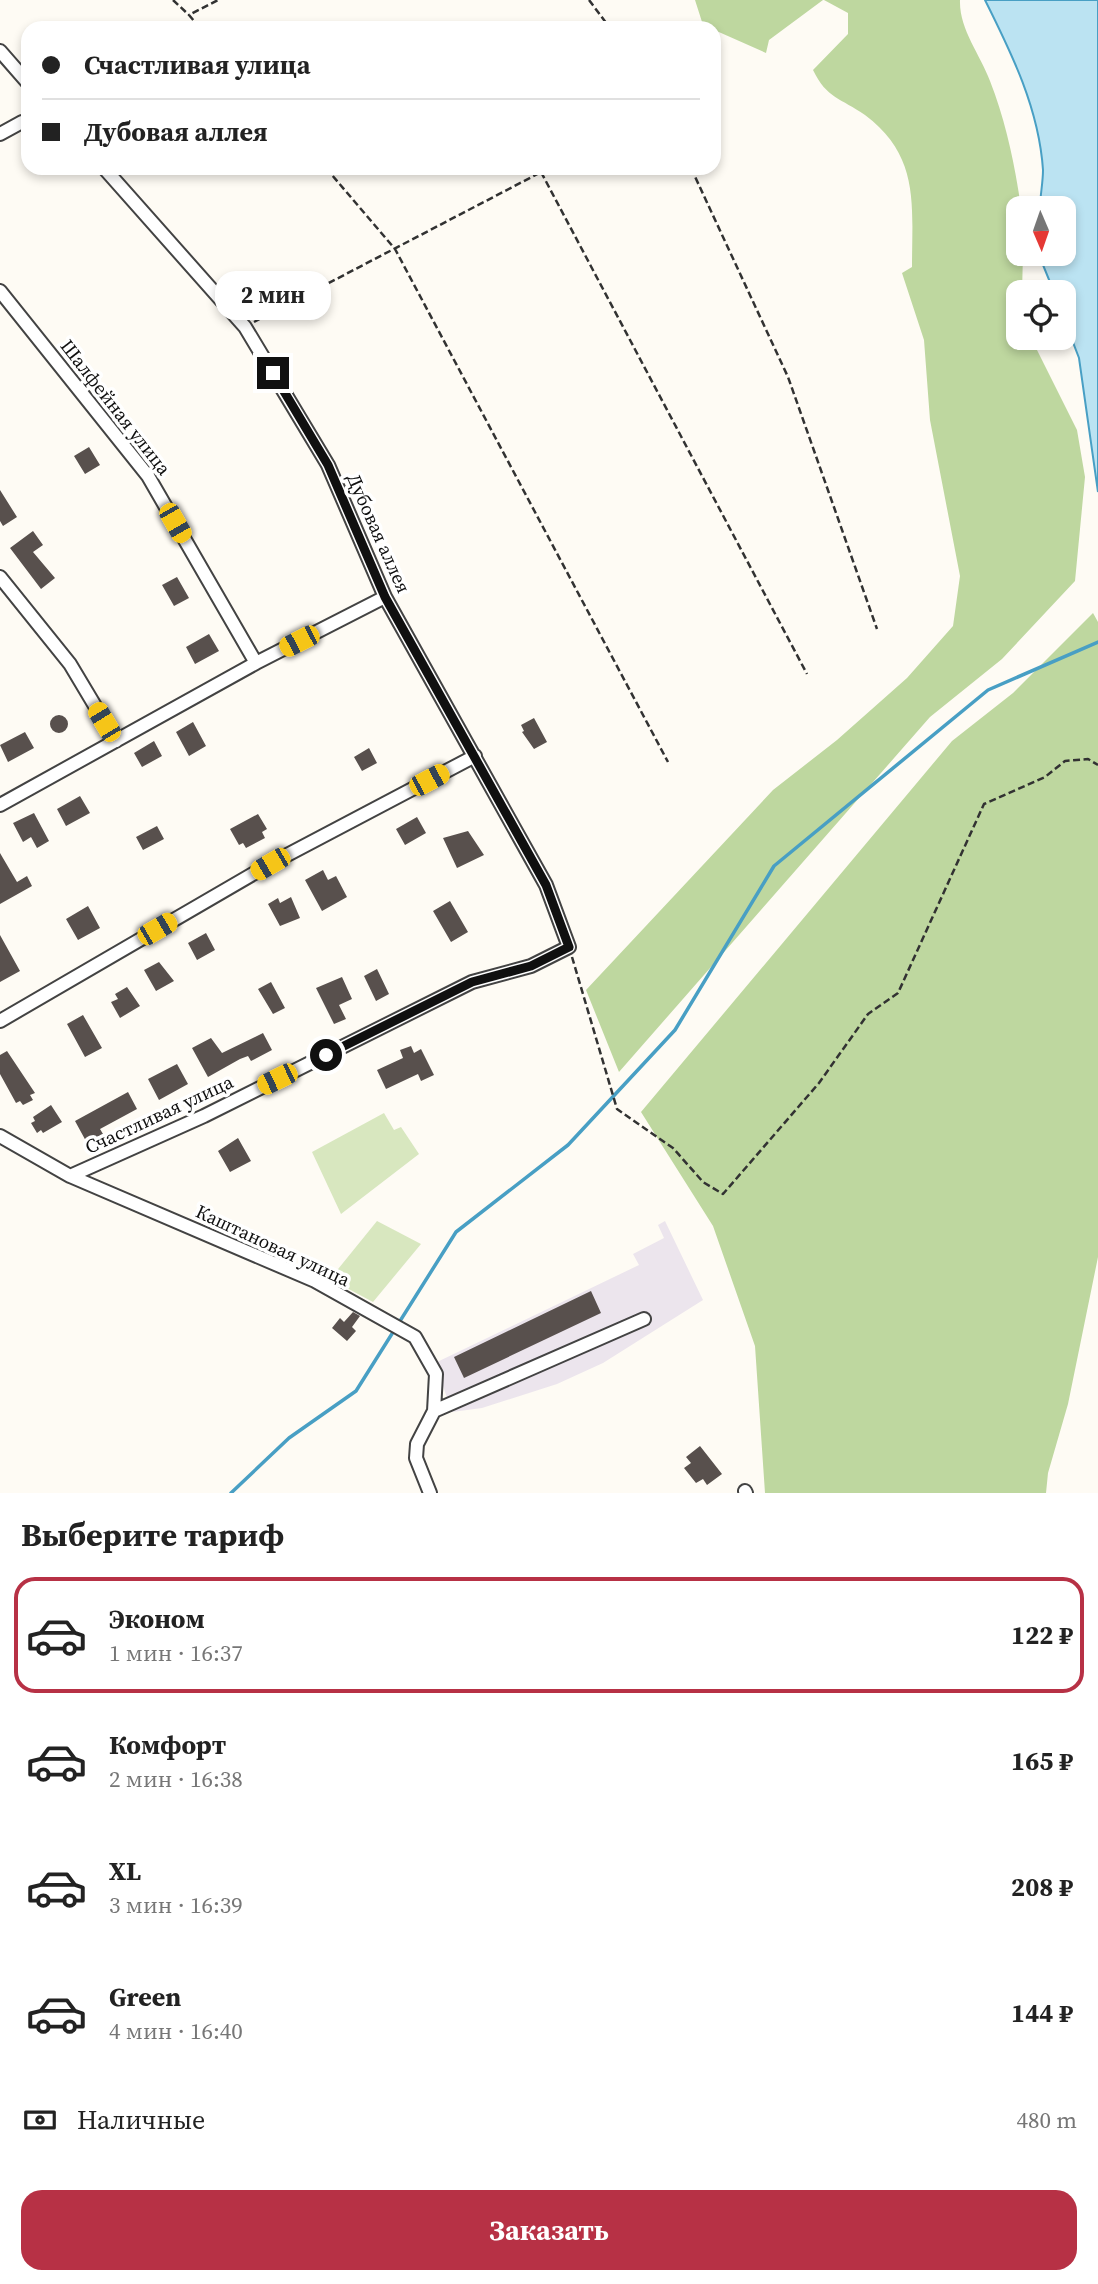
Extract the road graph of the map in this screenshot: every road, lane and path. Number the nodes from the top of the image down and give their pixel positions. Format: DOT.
graph roads {
  1 [pos="173,0"];
  2 [pos="218,0"];
  3 [pos="589,0"];
  4 [pos="188,15"];
  5 [pos="194,21"];
  6 [pos="605,21"];
  7 [pos="0,51"];
  8 [pos="21,75"];
  9 [pos="21,123"];
  10 [pos="0,134"];
  11 [pos="110,175"];
  12 [pos="332,175"];
  13 [pos="535,175"];
  14 [pos="543,175"];
  15 [pos="694,175"];
  16 [pos="395,249"];
  17 [pos="0,291"];
  18 [pos="245,327"];
  19 [pos="0,577"];
  20 [pos="385,597"];
  21 [pos="877,629"];
  22 [pos="256,663"];
  23 [pos="807,674"];
  24 [pos="116,741"];
  25 [pos="475,756"];
  26 [pos="668,762"];
  27 [pos="1098,765"];
  28 [pos="0,805"];
  29 [pos="569,947"];
  30 [pos="0,1021"];
  31 [pos="0,1136"];
  32 [pos="70,1176"];
  33 [pos="644,1319"];
  34 [pos="434,1410"];
  35 [pos="430,1493"];
  1 -- 4 [label="path"];
  2 -- 4 [label="path"];
  3 -- 6 [label="path"];
  4 -- 5 [label="path"];
  7 -- 8 [label="street"];
  9 -- 10 [label="street"];
  11 -- 18 [label="street, Дубовая аллея"];
  12 -- 16 [label="path"];
  13 -- 16 [label="path"];
  14 -- 23 [label="path"];
  15 -- 21 [label="path"];
  16 -- 18 [label="path"];
  16 -- 26 [label="path"];
  17 -- 22 [label="street, Шалфейная улица"];
  18 -- 20 [label="street, Дубовая аллея"];
  19 -- 24 [label="street"];
  20 -- 22 [label="street"];
  20 -- 25 [label="street, Дубовая аллея"];
  22 -- 24 [label="street"];
  24 -- 28 [label="street"];
  25 -- 29 [label="street, Дубовая аллея"];
  25 -- 30 [label="street"];
  27 -- 29 [label="path"];
  29 -- 32 [label="street, Счастливая улица"];
  31 -- 32 [label="street, Каштановая улица"];
  32 -- 34 [label="street, Каштановая улица"];
  33 -- 34 [label="street"];
  34 -- 35 [label="street, Каштановая улица"];
}
